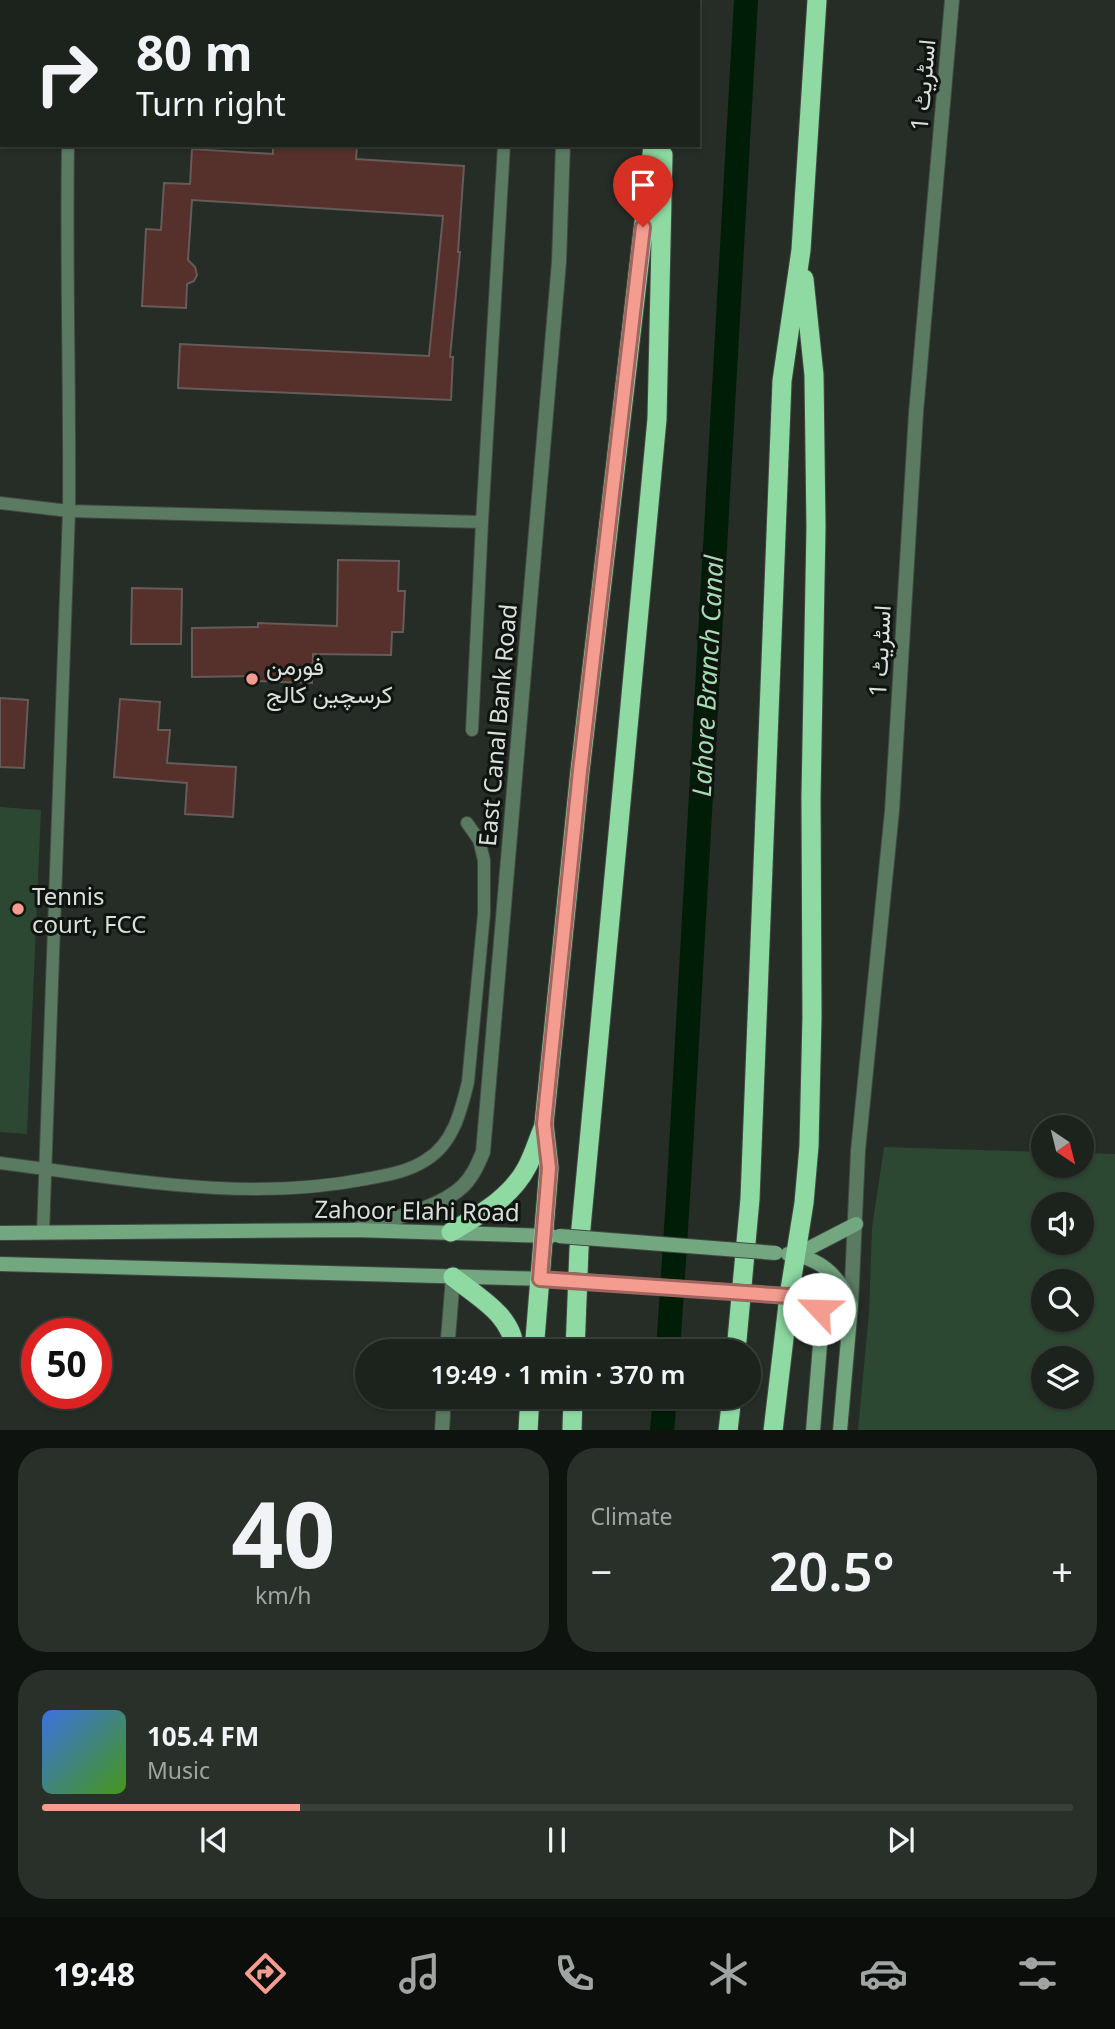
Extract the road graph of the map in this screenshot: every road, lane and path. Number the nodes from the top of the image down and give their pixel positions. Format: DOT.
graph roads {
  1 [pos="817,0"];
  2 [pos="952,0"];
  3 [pos="68,147"];
  4 [pos="504,147"];
  5 [pos="563,147"];
  6 [pos="653,147"];
  7 [pos="663,147"];
  8 [pos="801,250"];
  9 [pos="0,503"];
  10 [pos="69,511"];
  11 [pos="482,522"];
  12 [pos="472,730"];
  13 [pos="467,823"];
  14 [pos="544,1124"];
  15 [pos="0,1163"];
  16 [pos="45,1168"];
  17 [pos="856,1224"];
  18 [pos="355,1230"];
  19 [pos="451,1232"];
  20 [pos="0,1233"];
  21 [pos="43,1233"];
  22 [pos="551,1236"];
  23 [pos="796,1255"];
  24 [pos="0,1264"];
  25 [pos="453,1277"];
  26 [pos="547,1279"];
  27 [pos="780,1295"];
  28 [pos="851,1305"];
  29 [pos="448,1339"];
  30 [pos="511,1339"];
  31 [pos="536,1339"];
  32 [pos="575,1339"];
  33 [pos="737,1339"];
  34 [pos="443,1409"];
  35 [pos="527,1409"];
  36 [pos="573,1409"];
  37 [pos="730,1409"];
  38 [pos="442,1430"];
  39 [pos="528,1430"];
  40 [pos="572,1430"];
  41 [pos="728,1430"];
  42 [pos="773,1430"];
  43 [pos="813,1430"];
  44 [pos="840,1430"];
  1 -- 8 [label="highway"];
  2 -- 17 [label="street, اسٹریٹ 1"];
  3 -- 10 [label="lane"];
  4 -- 11 [label="lane"];
  5 -- 18 [label="street, East Canal Bank Road"];
  6 -- 14 [label="highway"];
  7 -- 32 [label="highway"];
  8 -- 23 [label="highway"];
  8 -- 33 [label="highway"];
  9 -- 10 [label="lane"];
  10 -- 11 [label="lane"];
  10 -- 16 [label="lane"];
  11 -- 12 [label="lane"];
  13 -- 16 [label="lane"];
  14 -- 19 [label="highway"];
  14 -- 22 [label="highway"];
  15 -- 16 [label="lane"];
  16 -- 21 [label="lane"];
  17 -- 23 [label="main road"];
  17 -- 28 [label="street, اسٹریٹ 1"];
  18 -- 19 [label="main road, Zahoor Elahi Road"];
  18 -- 21 [label="main road, Zahoor Elahi Road"];
  19 -- 22 [label="main road, Zahoor Elahi Road"];
  20 -- 21 [label="main road, Zahoor Elahi Road"];
  22 -- 23 [label="main road, Zahoor Elahi Road, bridge"];
  22 -- 26 [label="highway"];
  23 -- 27 [label="highway"];
  23 -- 28 [label="main road, Zahoor Elahi Road"];
  24 -- 25 [label="main road"];
  25 -- 26 [label="main road"];
  25 -- 29 [label="street"];
  25 -- 30 [label="highway"];
  26 -- 27 [label="main road, bridge"];
  26 -- 31 [label="highway"];
  27 -- 42 [label="highway"];
  27 -- 43 [label="main road"];
  28 -- 44 [label="main road"];
  34 -- 38 [label="street"];
  35 -- 39 [label="highway"];
  36 -- 40 [label="highway"];
  37 -- 41 [label="highway"];
}
